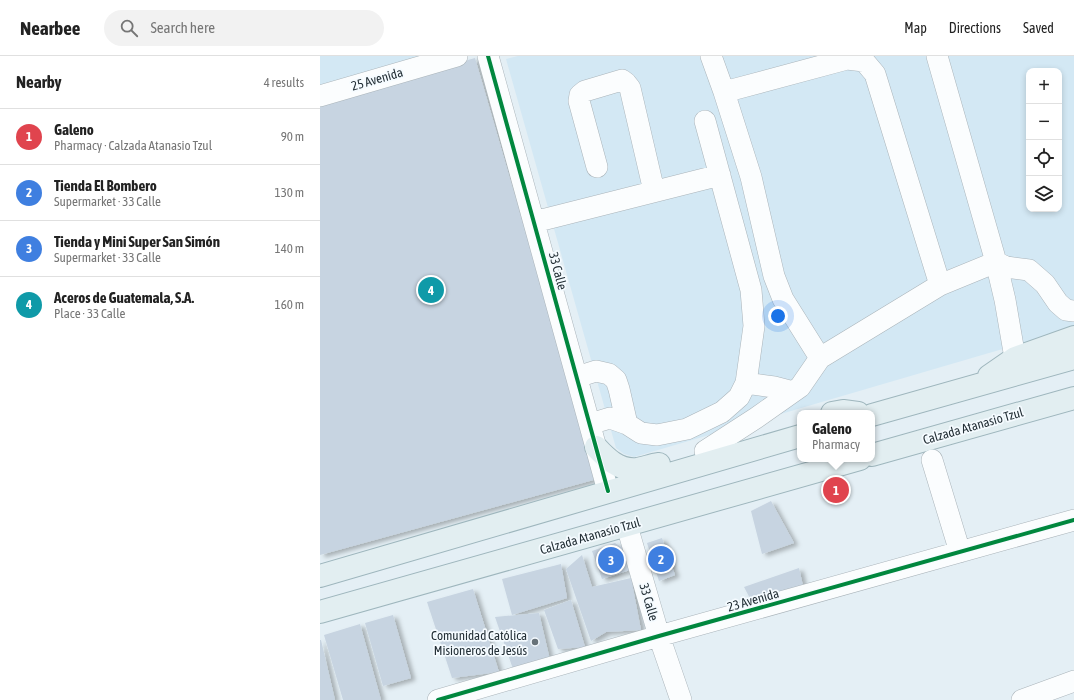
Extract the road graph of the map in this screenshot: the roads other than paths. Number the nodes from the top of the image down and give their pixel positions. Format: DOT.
graph roads {
  1 [pos="458,56"];
  2 [pos="488,56"];
  3 [pos="711,56"];
  4 [pos="937,56"];
  5 [pos="724,92"];
  6 [pos="320,96"];
  7 [pos="705,121"];
  8 [pos="597,167"];
  9 [pos="720,175"];
  10 [pos="654,191"];
  11 [pos="534,222"];
  12 [pos="996,262"];
  13 [pos="940,285"];
  14 [pos="1074,311"];
  15 [pos="1074,337"];
  16 [pos="820,358"];
  17 [pos="1015,358"];
  18 [pos="1074,358"];
  19 [pos="577,377"];
  20 [pos="746,383"];
  21 [pos="975,386"];
  22 [pos="793,392"];
  23 [pos="1074,398"];
  24 [pos="875,413"];
  25 [pos="797,423"];
  26 [pos="590,424"];
  27 [pos="627,424"];
  28 [pos="797,437"];
  29 [pos="596,446"];
  30 [pos="705,451"];
  31 [pos="875,455"];
  32 [pos="932,460"];
  33 [pos="850,462"];
  34 [pos="608,491"];
  35 [pos="1074,520"];
  36 [pos="627,526"];
  37 [pos="960,552"];
  38 [pos="320,576"];
  39 [pos="320,612"];
  40 [pos="659,636"];
  41 [pos="1074,680"];
  42 [pos="438,700"];
  43 [pos="681,700"];
  44 [pos="1022,700"];
  1 -- 6 [label="street, 25 Avenida"];
  2 -- 11 [label="street, 33 Calle"];
  3 -- 5 [label="street"];
  4 -- 12 [label="street"];
  5 -- 13 [label="street"];
  5 -- 16 [label="street"];
  7 -- 9 [label="street"];
  8 -- 10 [label="street"];
  9 -- 10 [label="street"];
  9 -- 20 [label="street"];
  10 -- 11 [label="street"];
  11 -- 19 [label="street, 33 Calle"];
  12 -- 13 [label="street"];
  12 -- 14 [label="street"];
  12 -- 17 [label="street"];
  13 -- 16 [label="street"];
  15 -- 17 [label="main road"];
  16 -- 22 [label="street"];
  17 -- 21 [label="main road"];
  18 -- 21 [label="main road"];
  19 -- 26 [label="street, 33 Calle"];
  19 -- 27 [label="street"];
  20 -- 22 [label="street"];
  20 -- 27 [label="street"];
  21 -- 24 [label="main road"];
  22 -- 30 [label="street"];
  23 -- 31 [label="main road, Calzada Atanasio Tzul"];
  25 -- 30 [label="main road"];
  26 -- 27 [label="street"];
  26 -- 29 [label="street, 33 Calle"];
  28 -- 34 [label="main road"];
  29 -- 30 [label="main road"];
  29 -- 34 [label="street, 33 Calle"];
  32 -- 37 [label="street"];
  33 -- 36 [label="main road, Calzada Atanasio Tzul"];
  34 -- 38 [label="main road"];
  35 -- 37 [label="street, 23 Avenida"];
  36 -- 39 [label="main road, Calzada Atanasio Tzul"];
  36 -- 40 [label="street, 33 Calle"];
  37 -- 40 [label="street, 23 Avenida"];
  40 -- 42 [label="street, 23 Avenida"];
  40 -- 43 [label="street, 33 Calle"];
  41 -- 44 [label="street"];
}
